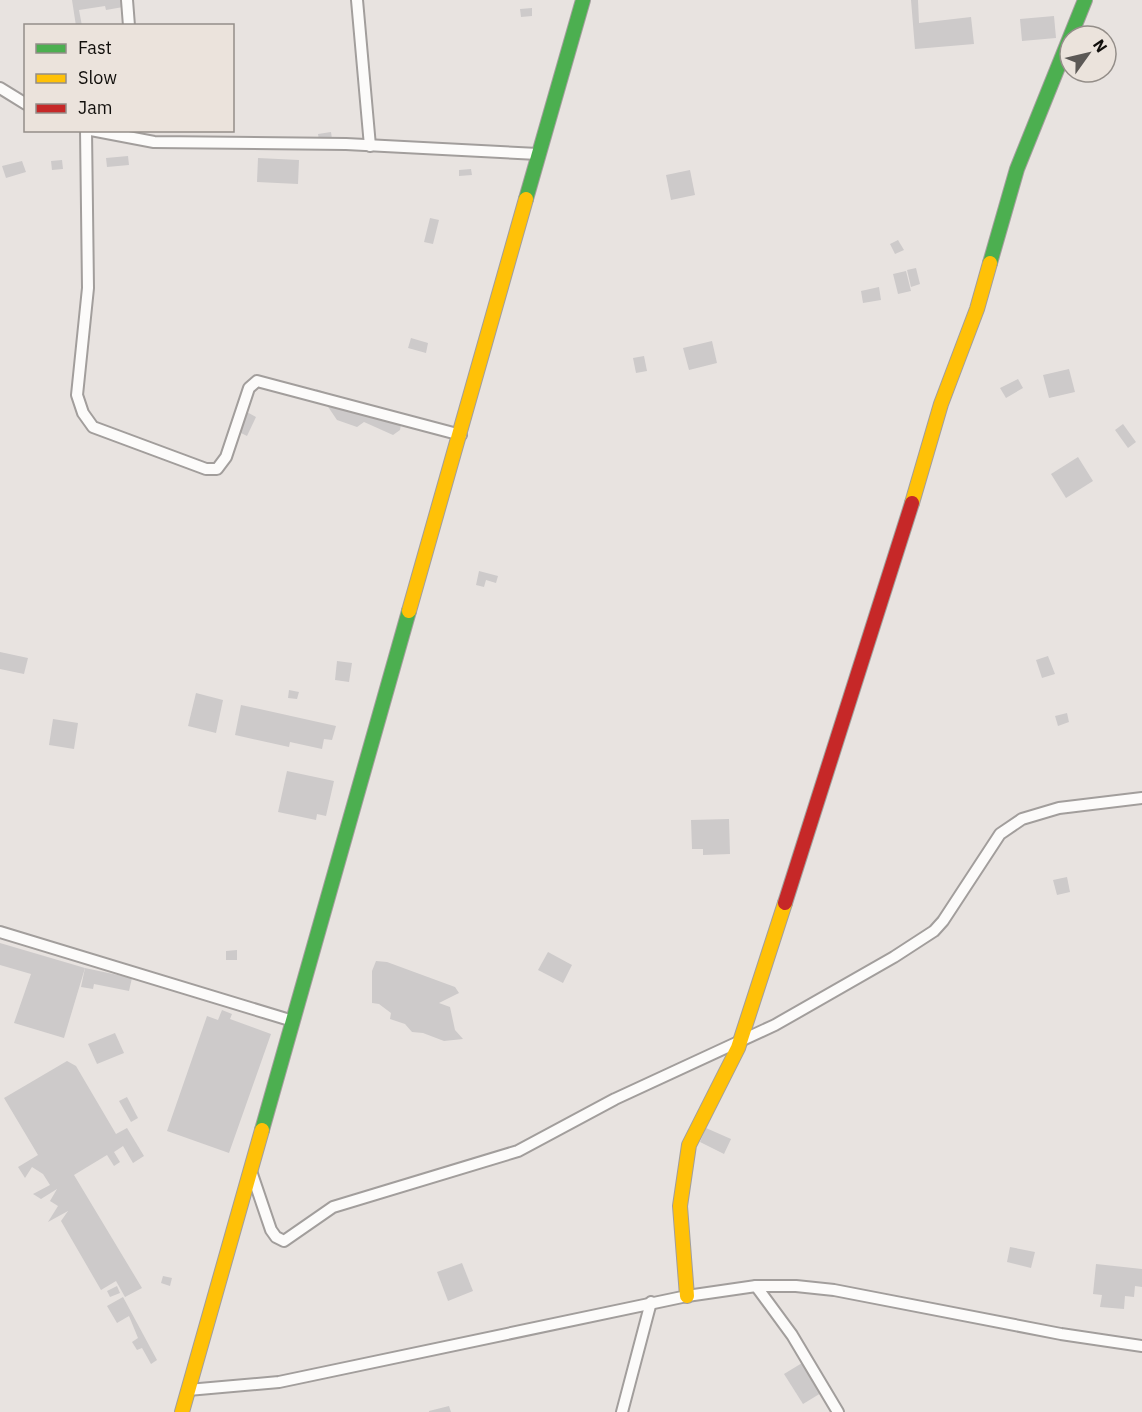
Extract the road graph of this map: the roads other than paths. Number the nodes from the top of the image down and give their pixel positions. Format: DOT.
graph roads {
  1 [pos="127,0"];
  2 [pos="357,0"];
  3 [pos="583,0"];
  4 [pos="1084,0"];
  5 [pos="129,24"];
  6 [pos="0,88"];
  7 [pos="24,103"];
  8 [pos="88,132"];
  9 [pos="108,132"];
  10 [pos="139,135"];
  11 [pos="370,146"];
  12 [pos="538,154"];
  13 [pos="460,435"];
  14 [pos="1142,798"];
  15 [pos="0,932"];
  16 [pos="293,1020"];
  17 [pos="741,1041"];
  18 [pos="250,1168"];
  19 [pos="756,1286"];
  20 [pos="687,1296"];
  21 [pos="651,1302"];
  22 [pos="1142,1346"];
  23 [pos="188,1390"];
  24 [pos="182,1412"];
  25 [pos="622,1412"];
  26 [pos="838,1412"];
  1 -- 5 [label="street"];
  2 -- 11 [label="street"];
  3 -- 12 [label="main road"];
  4 -- 17 [label="main road"];
  6 -- 7 [label="street"];
  8 -- 13 [label="street"];
  9 -- 10 [label="street"];
  10 -- 11 [label="street"];
  11 -- 12 [label="street"];
  12 -- 13 [label="main road"];
  13 -- 16 [label="main road"];
  14 -- 17 [label="street"];
  15 -- 16 [label="street"];
  16 -- 18 [label="main road"];
  17 -- 18 [label="street"];
  17 -- 20 [label="main road"];
  18 -- 23 [label="main road"];
  19 -- 20 [label="street"];
  19 -- 22 [label="street"];
  19 -- 26 [label="street"];
  20 -- 21 [label="street"];
  21 -- 23 [label="street"];
  21 -- 25 [label="street"];
  23 -- 24 [label="main road"];
}
